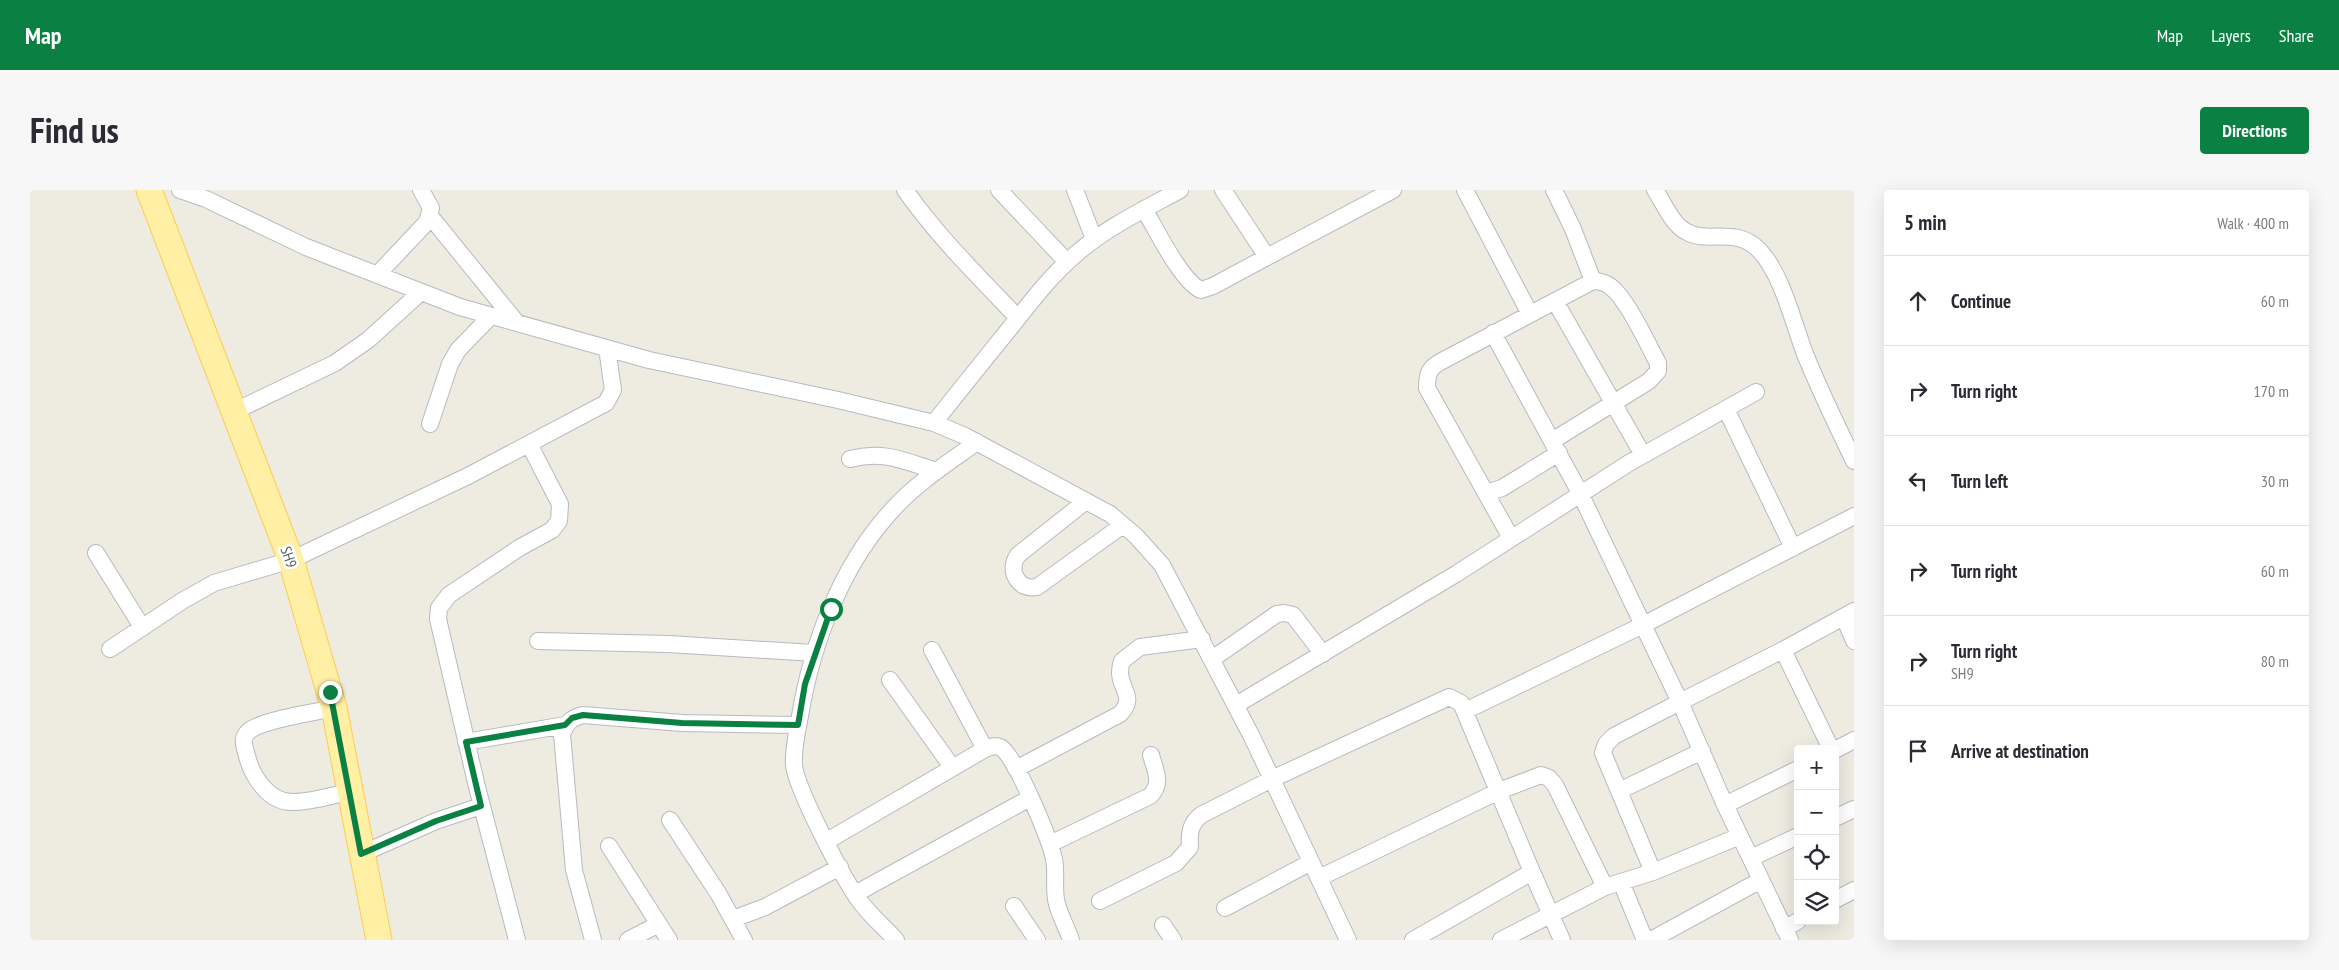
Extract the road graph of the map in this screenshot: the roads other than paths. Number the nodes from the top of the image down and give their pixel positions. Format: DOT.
graph roads {
  1 [pos="149,190"];
  2 [pos="180,190"];
  3 [pos="421,190"];
  4 [pos="905,190"];
  5 [pos="1000,190"];
  6 [pos="1075,190"];
  7 [pos="1223,190"];
  8 [pos="1393,190"];
  9 [pos="1465,190"];
  10 [pos="1554,190"];
  11 [pos="1655,190"];
  12 [pos="1172,192"];
  13 [pos="1144,209"];
  14 [pos="430,216"];
  15 [pos="1094,239"];
  16 [pos="1266,257"];
  17 [pos="1067,262"];
  18 [pos="378,275"];
  19 [pos="1592,280"];
  20 [pos="421,292"];
  21 [pos="1555,301"];
  22 [pos="1530,314"];
  23 [pos="492,316"];
  24 [pos="1018,318"];
  25 [pos="518,323"];
  26 [pos="1494,334"];
  27 [pos="607,348"];
  28 [pos="1756,392"];
  29 [pos="1612,403"];
  30 [pos="1726,409"];
  31 [pos="233,412"];
  32 [pos="934,423"];
  33 [pos="430,424"];
  34 [pos="977,442"];
  35 [pos="530,444"];
  36 [pos="1555,447"];
  37 [pos="1642,455"];
  38 [pos="850,458"];
  39 [pos="1854,461"];
  40 [pos="936,471"];
  41 [pos="1486,493"];
  42 [pos="1580,493"];
  43 [pos="1086,501"];
  44 [pos="1854,516"];
  45 [pos="1123,525"];
  46 [pos="1511,538"];
  47 [pos="1793,548"];
  48 [pos="96,553"];
  49 [pos="291,560"];
  50 [pos="1849,614"];
  51 [pos="1643,625"];
  52 [pos="142,628"];
  53 [pos="1202,639"];
  54 [pos="538,641"];
  55 [pos="1854,641"];
  56 [pos="110,649"];
  57 [pos="932,650"];
  58 [pos="1783,650"];
  59 [pos="814,653"];
  60 [pos="1323,654"];
  61 [pos="1212,659"];
  62 [pos="890,680"];
  63 [pos="1680,702"];
  64 [pos="1236,706"];
  65 [pos="334,708"];
  66 [pos="1465,712"];
  67 [pos="565,725"];
  68 [pos="798,725"];
  69 [pos="1854,740"];
  70 [pos="466,742"];
  71 [pos="1829,745"];
  72 [pos="1839,748"];
  73 [pos="985,749"];
  74 [pos="1702,751"];
  75 [pos="1151,754"];
  76 [pos="952,767"];
  77 [pos="1016,769"];
  78 [pos="1794,771"];
  79 [pos="1272,779"];
  80 [pos="1499,791"];
  81 [pos="1619,791"];
  82 [pos="349,792"];
  83 [pos="1030,798"];
  84 [pos="1725,805"];
  85 [pos="481,806"];
  86 [pos="1854,809"];
  87 [pos="1839,816"];
  88 [pos="670,820"];
  89 [pos="1740,836"];
  90 [pos="1794,838"];
  91 [pos="827,841"];
  92 [pos="1050,844"];
  93 [pos="609,846"];
  94 [pos="361,854"];
  95 [pos="1751,858"];
  96 [pos="1312,862"];
  97 [pos="840,867"];
  98 [pos="1532,872"];
  99 [pos="1653,872"];
  100 [pos="1319,878"];
  101 [pos="1761,880"];
  102 [pos="1613,884"];
  103 [pos="1854,890"];
  104 [pos="855,894"];
  105 [pos="1839,898"];
  106 [pos="1100,901"];
  107 [pos="1014,906"];
  108 [pos="1225,908"];
  109 [pos="1552,913"];
  110 [pos="733,919"];
  111 [pos="659,924"];
  112 [pos="1163,925"];
  113 [pos="1791,930"];
  114 [pos="379,940"];
  115 [pos="517,940"];
  116 [pos="593,940"];
  117 [pos="628,940"];
  118 [pos="669,940"];
  119 [pos="744,940"];
  120 [pos="896,940"];
  121 [pos="1037,940"];
  122 [pos="1071,940"];
  123 [pos="1173,940"];
  124 [pos="1348,940"];
  125 [pos="1413,940"];
  126 [pos="1501,940"];
  127 [pos="1562,940"];
  128 [pos="1645,940"];
  129 [pos="1651,940"];
  1 -- 31 [label="main road, SH9"];
  2 -- 18 [label="street"];
  3 -- 14 [label="street"];
  4 -- 24 [label="street"];
  5 -- 17 [label="street"];
  6 -- 15 [label="street"];
  7 -- 16 [label="street"];
  8 -- 16 [label="street"];
  9 -- 22 [label="street"];
  10 -- 19 [label="street"];
  11 -- 39 [label="street"];
  12 -- 13 [label="street"];
  13 -- 15 [label="street"];
  13 -- 16 [label="street"];
  14 -- 18 [label="street"];
  14 -- 25 [label="street"];
  15 -- 17 [label="street"];
  17 -- 24 [label="street"];
  18 -- 20 [label="street"];
  19 -- 21 [label="street"];
  19 -- 29 [label="street"];
  20 -- 23 [label="street"];
  20 -- 31 [label="street"];
  21 -- 22 [label="street"];
  21 -- 29 [label="street"];
  22 -- 26 [label="street"];
  23 -- 25 [label="street"];
  23 -- 33 [label="street"];
  24 -- 32 [label="street"];
  25 -- 27 [label="street"];
  26 -- 36 [label="street"];
  26 -- 41 [label="street"];
  27 -- 32 [label="street"];
  27 -- 35 [label="street"];
  28 -- 30 [label="street"];
  29 -- 36 [label="street"];
  29 -- 37 [label="street"];
  30 -- 37 [label="street"];
  30 -- 47 [label="street"];
  31 -- 49 [label="main road, SH9"];
  32 -- 34 [label="street"];
  34 -- 40 [label="street"];
  34 -- 43 [label="street"];
  35 -- 49 [label="street"];
  35 -- 70 [label="street"];
  36 -- 41 [label="street"];
  36 -- 42 [label="street"];
  37 -- 42 [label="street"];
  38 -- 40 [label="street"];
  40 -- 59 [label="street"];
  41 -- 46 [label="street"];
  42 -- 46 [label="street"];
  42 -- 51 [label="street"];
  43 -- 45 [label="street"];
  43 -- 45 [label="street"];
  44 -- 47 [label="street"];
  45 -- 53 [label="street"];
  46 -- 60 [label="street"];
  47 -- 51 [label="street"];
  48 -- 52 [label="street"];
  49 -- 52 [label="street"];
  49 -- 65 [label="main road, SH9"];
  50 -- 55 [label="street"];
  50 -- 58 [label="street"];
  51 -- 63 [label="street"];
  51 -- 66 [label="street"];
  52 -- 56 [label="street"];
  53 -- 61 [label="street"];
  53 -- 77 [label="street"];
  54 -- 59 [label="street"];
  57 -- 73 [label="street"];
  58 -- 63 [label="street"];
  58 -- 71 [label="street"];
  59 -- 68 [label="street"];
  60 -- 61 [label="street"];
  60 -- 64 [label="street"];
  61 -- 64 [label="street"];
  62 -- 76 [label="street"];
  63 -- 74 [label="street"];
  63 -- 81 [label="street"];
  64 -- 79 [label="street"];
  65 -- 82 [label="main road, SH9"];
  65 -- 82 [label="street"];
  66 -- 79 [label="street"];
  66 -- 80 [label="street"];
  67 -- 68 [label="street"];
  67 -- 70 [label="street"];
  67 -- 116 [label="street"];
  68 -- 91 [label="street"];
  69 -- 72 [label="street"];
  70 -- 85 [label="street"];
  73 -- 76 [label="street"];
  73 -- 77 [label="street"];
  74 -- 81 [label="street"];
  74 -- 84 [label="street"];
  75 -- 92 [label="street"];
  76 -- 91 [label="street"];
  77 -- 83 [label="street"];
  78 -- 84 [label="street"];
  79 -- 96 [label="street"];
  79 -- 106 [label="street"];
  80 -- 98 [label="street"];
  80 -- 100 [label="street"];
  80 -- 102 [label="street"];
  81 -- 99 [label="street"];
  82 -- 94 [label="main road, SH9"];
  83 -- 92 [label="street"];
  83 -- 104 [label="street"];
  84 -- 89 [label="street"];
  85 -- 94 [label="street"];
  85 -- 115 [label="street"];
  86 -- 87 [label="street"];
  88 -- 110 [label="street"];
  89 -- 95 [label="street"];
  89 -- 99 [label="street"];
  90 -- 95 [label="street"];
  91 -- 97 [label="street"];
  92 -- 122 [label="street"];
  93 -- 111 [label="street"];
  94 -- 114 [label="main road, SH9"];
  95 -- 101 [label="street"];
  96 -- 100 [label="street"];
  96 -- 108 [label="street"];
  97 -- 104 [label="street"];
  97 -- 110 [label="street"];
  98 -- 109 [label="street"];
  98 -- 125 [label="street"];
  99 -- 102 [label="street"];
  100 -- 124 [label="street"];
  101 -- 113 [label="street"];
  101 -- 129 [label="street"];
  102 -- 109 [label="street"];
  102 -- 128 [label="street"];
  103 -- 105 [label="street"];
  104 -- 120 [label="street"];
  107 -- 121 [label="street"];
  109 -- 126 [label="street"];
  109 -- 127 [label="street"];
  110 -- 119 [label="street"];
  111 -- 117 [label="street"];
  111 -- 118 [label="street"];
  112 -- 123 [label="street"];
}
